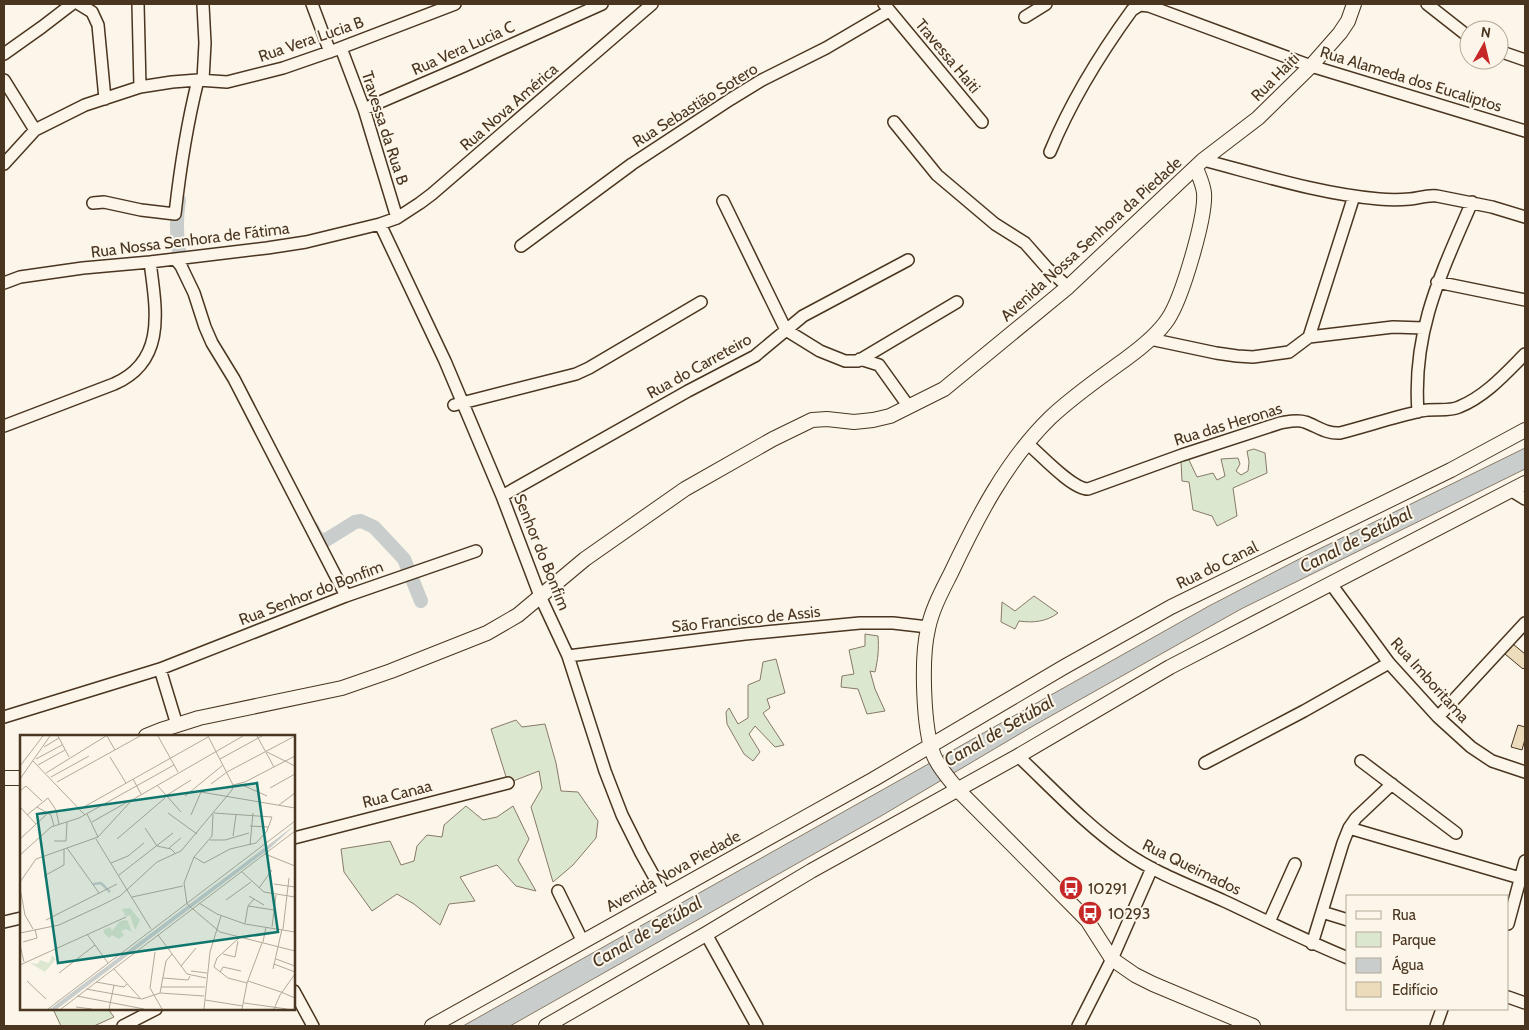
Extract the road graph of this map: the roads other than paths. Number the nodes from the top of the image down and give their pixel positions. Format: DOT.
graph roads {
  1 [pos="72,4"];
  2 [pos="79,4"];
  3 [pos="138,4"];
  4 [pos="312,4"];
  5 [pos="455,4"];
  6 [pos="602,4"];
  7 [pos="652,4"];
  8 [pos="1046,4"];
  9 [pos="1354,4"];
  10 [pos="1427,4"];
  11 [pos="203,5"];
  12 [pos="886,6"];
  13 [pos="1025,17"];
  14 [pos="1459,29"];
  15 [pos="335,50"];
  16 [pos="4,54"];
  17 [pos="1509,54"];
  18 [pos="1525,60"];
  19 [pos="1311,66"];
  20 [pos="4,80"];
  21 [pos="200,80"];
  22 [pos="140,87"];
  23 [pos="105,99"];
  24 [pos="364,109"];
  25 [pos="894,122"];
  26 [pos="982,122"];
  27 [pos="35,130"];
  28 [pos="1525,131"];
  29 [pos="1050,152"];
  30 [pos="4,164"];
  31 [pos="1199,164"];
  32 [pos="1354,196"];
  33 [pos="723,201"];
  34 [pos="1472,202"];
  35 [pos="93,203"];
  36 [pos="1525,217"];
  37 [pos="396,218"];
  38 [pos="380,224"];
  39 [pos="521,246"];
  40 [pos="908,260"];
  41 [pos="150,262"];
  42 [pos="179,263"];
  43 [pos="1437,282"];
  44 [pos="4,283"];
  45 [pos="1068,287"];
  46 [pos="1525,300"];
  47 [pos="701,302"];
  48 [pos="957,302"];
  49 [pos="1424,328"];
  50 [pos="786,330"];
  51 [pos="1309,337"];
  52 [pos="1150,339"];
  53 [pos="1525,354"];
  54 [pos="860,359"];
  55 [pos="459,403"];
  56 [pos="909,407"];
  57 [pos="1418,412"];
  58 [pos="4,426"];
  59 [pos="1525,430"];
  60 [pos="1028,444"];
  61 [pos="1525,483"];
  62 [pos="1512,491"];
  63 [pos="502,496"];
  64 [pos="1525,499"];
  65 [pos="476,551"];
  66 [pos="1332,584"];
  67 [pos="346,596"];
  68 [pos="540,596"];
  69 [pos="1525,623"];
  70 [pos="928,627"];
  71 [pos="568,656"];
  72 [pos="1389,663"];
  73 [pos="160,669"];
  74 [pos="4,717"];
  75 [pos="1438,717"];
  76 [pos="177,725"];
  77 [pos="149,735"];
  78 [pos="933,752"];
  79 [pos="1018,756"];
  80 [pos="1361,762"];
  81 [pos="1205,763"];
  82 [pos="1525,772"];
  83 [pos="4,778"];
  84 [pos="20,778"];
  85 [pos="508,783"];
  86 [pos="1392,784"];
  87 [pos="958,790"];
  88 [pos="1348,828"];
  89 [pos="1456,832"];
  90 [pos="295,838"];
  91 [pos="1525,861"];
  92 [pos="1295,864"];
  93 [pos="1152,868"];
  94 [pos="1520,878"];
  95 [pos="558,891"];
  96 [pos="666,896"];
  97 [pos="1322,912"];
  98 [pos="20,918"];
  99 [pos="1346,919"];
  100 [pos="1509,920"];
  101 [pos="4,922"];
  102 [pos="1269,922"];
  103 [pos="706,934"];
  104 [pos="583,942"];
  105 [pos="1312,944"];
  106 [pos="1346,957"];
  107 [pos="1112,959"];
  108 [pos="295,993"];
  109 [pos="1509,997"];
  110 [pos="1525,1003"];
  111 [pos="154,1010"];
  112 [pos="1442,1010"];
  113 [pos="123,1026"];
  114 [pos="313,1026"];
  115 [pos="432,1026"];
  116 [pos="546,1026"];
  117 [pos="757,1026"];
  118 [pos="1078,1026"];
  119 [pos="1253,1026"];
  120 [pos="1436,1026"];
  1 -- 16 [label="street"];
  2 -- 23 [label="street"];
  3 -- 22 [label="street"];
  4 -- 15 [label="street, Travessa da Rua B"];
  5 -- 15 [label="street, Rua Vera Lucia B"];
  6 -- 24 [label="street, Rua Vera Lucia C"];
  7 -- 37 [label="street, Rua Nova América"];
  8 -- 13 [label="street"];
  9 -- 19 [label="street, Rua Haiti"];
  10 -- 14 [label="street"];
  11 -- 21 [label="street"];
  12 -- 26 [label="street, Travessa Haiti"];
  12 -- 39 [label="street, Rua Sebastião Sotero"];
  15 -- 21 [label="street, Rua Vera Lucia B"];
  15 -- 24 [label="street, Travessa da Rua B"];
  17 -- 18 [label="street"];
  19 -- 28 [label="street, Rua Alameda dos Eucaliptos"];
  19 -- 29 [label="street, Rua Alameda dos Eucaliptos"];
  19 -- 31 [label="street, Rua Haiti"];
  20 -- 27 [label="street"];
  21 -- 22 [label="street, Rua Vera Lucia B"];
  21 -- 35 [label="street"];
  22 -- 23 [label="street, Rua Vera Lucia B"];
  23 -- 27 [label="street, Rua Vera Lucia B"];
  24 -- 37 [label="street, Travessa da Rua B"];
  25 -- 45 [label="street"];
  27 -- 30 [label="street"];
  31 -- 32 [label="street"];
  31 -- 45 [label="street, Avenida Nossa Senhora da Piedade"];
  31 -- 52 [label="street"];
  32 -- 34 [label="street"];
  32 -- 51 [label="street"];
  33 -- 50 [label="street"];
  34 -- 36 [label="street"];
  34 -- 43 [label="street"];
  37 -- 38 [label="street, Rua Nova América"];
  38 -- 42 [label="street, Rua Nossa Senhora de Fátima"];
  38 -- 55 [label="street, Senhor do Bonfim"];
  40 -- 50 [label="street, Rua do Carreteiro"];
  41 -- 42 [label="street, Rua Nossa Senhora de Fátima"];
  41 -- 44 [label="street, Rua Nossa Senhora de Fátima"];
  41 -- 58 [label="street"];
  42 -- 67 [label="street"];
  43 -- 46 [label="street"];
  43 -- 49 [label="street"];
  45 -- 56 [label="street, Avenida Nossa Senhora da Piedade"];
  47 -- 55 [label="street"];
  48 -- 54 [label="street"];
  49 -- 51 [label="street"];
  49 -- 57 [label="street"];
  50 -- 54 [label="street"];
  50 -- 63 [label="street, Rua do Carreteiro"];
  51 -- 52 [label="street"];
  52 -- 60 [label="street"];
  53 -- 57 [label="street, Rua das Heronas"];
  54 -- 56 [label="street"];
  55 -- 63 [label="street, Senhor do Bonfim"];
  56 -- 68 [label="street, Avenida Nossa Senhora da Piedade"];
  57 -- 60 [label="street, Rua das Heronas"];
  59 -- 78 [label="street, Rua do Canal"];
  60 -- 70 [label="street"];
  61 -- 62 [label="street"];
  62 -- 64 [label="street"];
  62 -- 66 [label="street"];
  63 -- 68 [label="street, Senhor do Bonfim"];
  65 -- 67 [label="street, Rua Senhor do Bonfim"];
  66 -- 72 [label="street, Rua Imboritama"];
  66 -- 79 [label="street"];
  67 -- 73 [label="street, Rua Senhor do Bonfim"];
  68 -- 71 [label="street, Senhor do Bonfim"];
  68 -- 76 [label="street, Avenida Nossa Senhora da Piedade"];
  69 -- 75 [label="street"];
  70 -- 71 [label="street, São Francisco de Assis"];
  70 -- 78 [label="street"];
  71 -- 96 [label="street, Senhor do Bonfim"];
  72 -- 75 [label="street, Rua Imboritama"];
  72 -- 81 [label="street"];
  73 -- 74 [label="street, Rua Senhor do Bonfim"];
  73 -- 76 [label="street"];
  75 -- 82 [label="street, Rua Imboritama"];
  76 -- 77 [label="street, Avenida Nossa Senhora da Piedade"];
  78 -- 87 [label="street"];
  78 -- 96 [label="street, Avenida Nova Piedade"];
  79 -- 87 [label="street"];
  79 -- 93 [label="street, Rua Queimados"];
  80 -- 86 [label="street"];
  83 -- 84 [label="street"];
  85 -- 90 [label="street, Rua Canaa"];
  86 -- 88 [label="street"];
  86 -- 89 [label="street"];
  87 -- 103 [label="street"];
  87 -- 107 [label="street"];
  88 -- 94 [label="street"];
  88 -- 97 [label="street"];
  91 -- 94 [label="street"];
  92 -- 102 [label="street"];
  93 -- 102 [label="street, Rua Queimados"];
  93 -- 107 [label="street"];
  94 -- 100 [label="street"];
  95 -- 104 [label="street"];
  96 -- 104 [label="street, Avenida Nova Piedade"];
  97 -- 99 [label="street"];
  97 -- 105 [label="street"];
  98 -- 101 [label="street"];
  102 -- 105 [label="street, Rua Queimados"];
  103 -- 116 [label="street"];
  103 -- 117 [label="street"];
  104 -- 115 [label="street, Avenida Nova Piedade"];
  105 -- 106 [label="street, Rua Queimados"];
  107 -- 118 [label="street"];
  107 -- 119 [label="street"];
  108 -- 114 [label="street"];
  109 -- 110 [label="street"];
  111 -- 113 [label="street"];
  112 -- 120 [label="street"];
}
